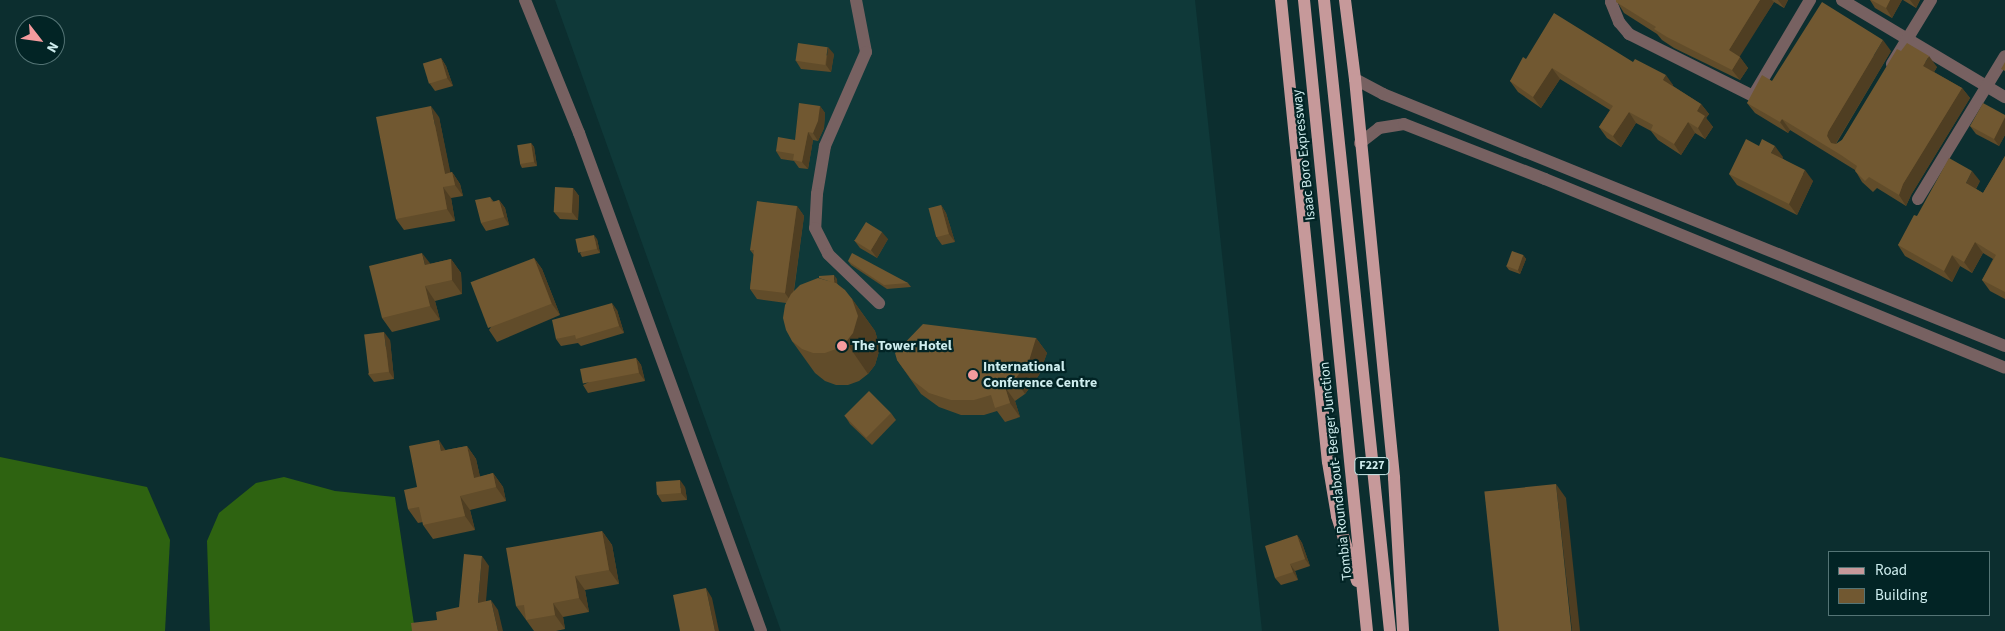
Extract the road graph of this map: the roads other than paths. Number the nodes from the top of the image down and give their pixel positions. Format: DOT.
graph roads {
  1 [pos="525,0"];
  2 [pos="856,0"];
  3 [pos="1282,0"];
  4 [pos="1304,0"];
  5 [pos="1324,0"];
  6 [pos="1345,0"];
  7 [pos="1612,0"];
  8 [pos="1810,0"];
  9 [pos="1842,0"];
  10 [pos="1931,0"];
  11 [pos="1907,39"];
  12 [pos="2005,56"];
  13 [pos="1888,72"];
  14 [pos="1355,79"];
  15 [pos="1987,86"];
  16 [pos="2005,97"];
  17 [pos="1360,143"];
  18 [pos="1918,199"];
  19 [pos="879,303"];
  20 [pos="1335,308"];
  21 [pos="2005,346"];
  22 [pos="2005,368"];
  23 [pos="1364,601"];
  24 [pos="761,631"];
  25 [pos="1368,631"];
  26 [pos="1390,631"];
  27 [pos="1403,631"];
  1 -- 24 [label="street"];
  2 -- 19 [label="street"];
  3 -- 23 [label="main road"];
  4 -- 20 [label="main road, Isaac Boro Expressway / F227"];
  5 -- 26 [label="main road, F227"];
  6 -- 14 [label="main road"];
  7 -- 8 [label="street"];
  9 -- 11 [label="street"];
  10 -- 11 [label="street"];
  11 -- 13 [label="street"];
  11 -- 15 [label="street"];
  12 -- 15 [label="street"];
  14 -- 17 [label="main road"];
  14 -- 21 [label="street"];
  15 -- 16 [label="street"];
  15 -- 18 [label="street"];
  17 -- 22 [label="street"];
  17 -- 27 [label="main road"];
  20 -- 23 [label="main road, Tombia Roundabout- Berger Junction / F227"];
  23 -- 25 [label="main road, Tombia Roundabout- Berger Junction / F227"];
}
